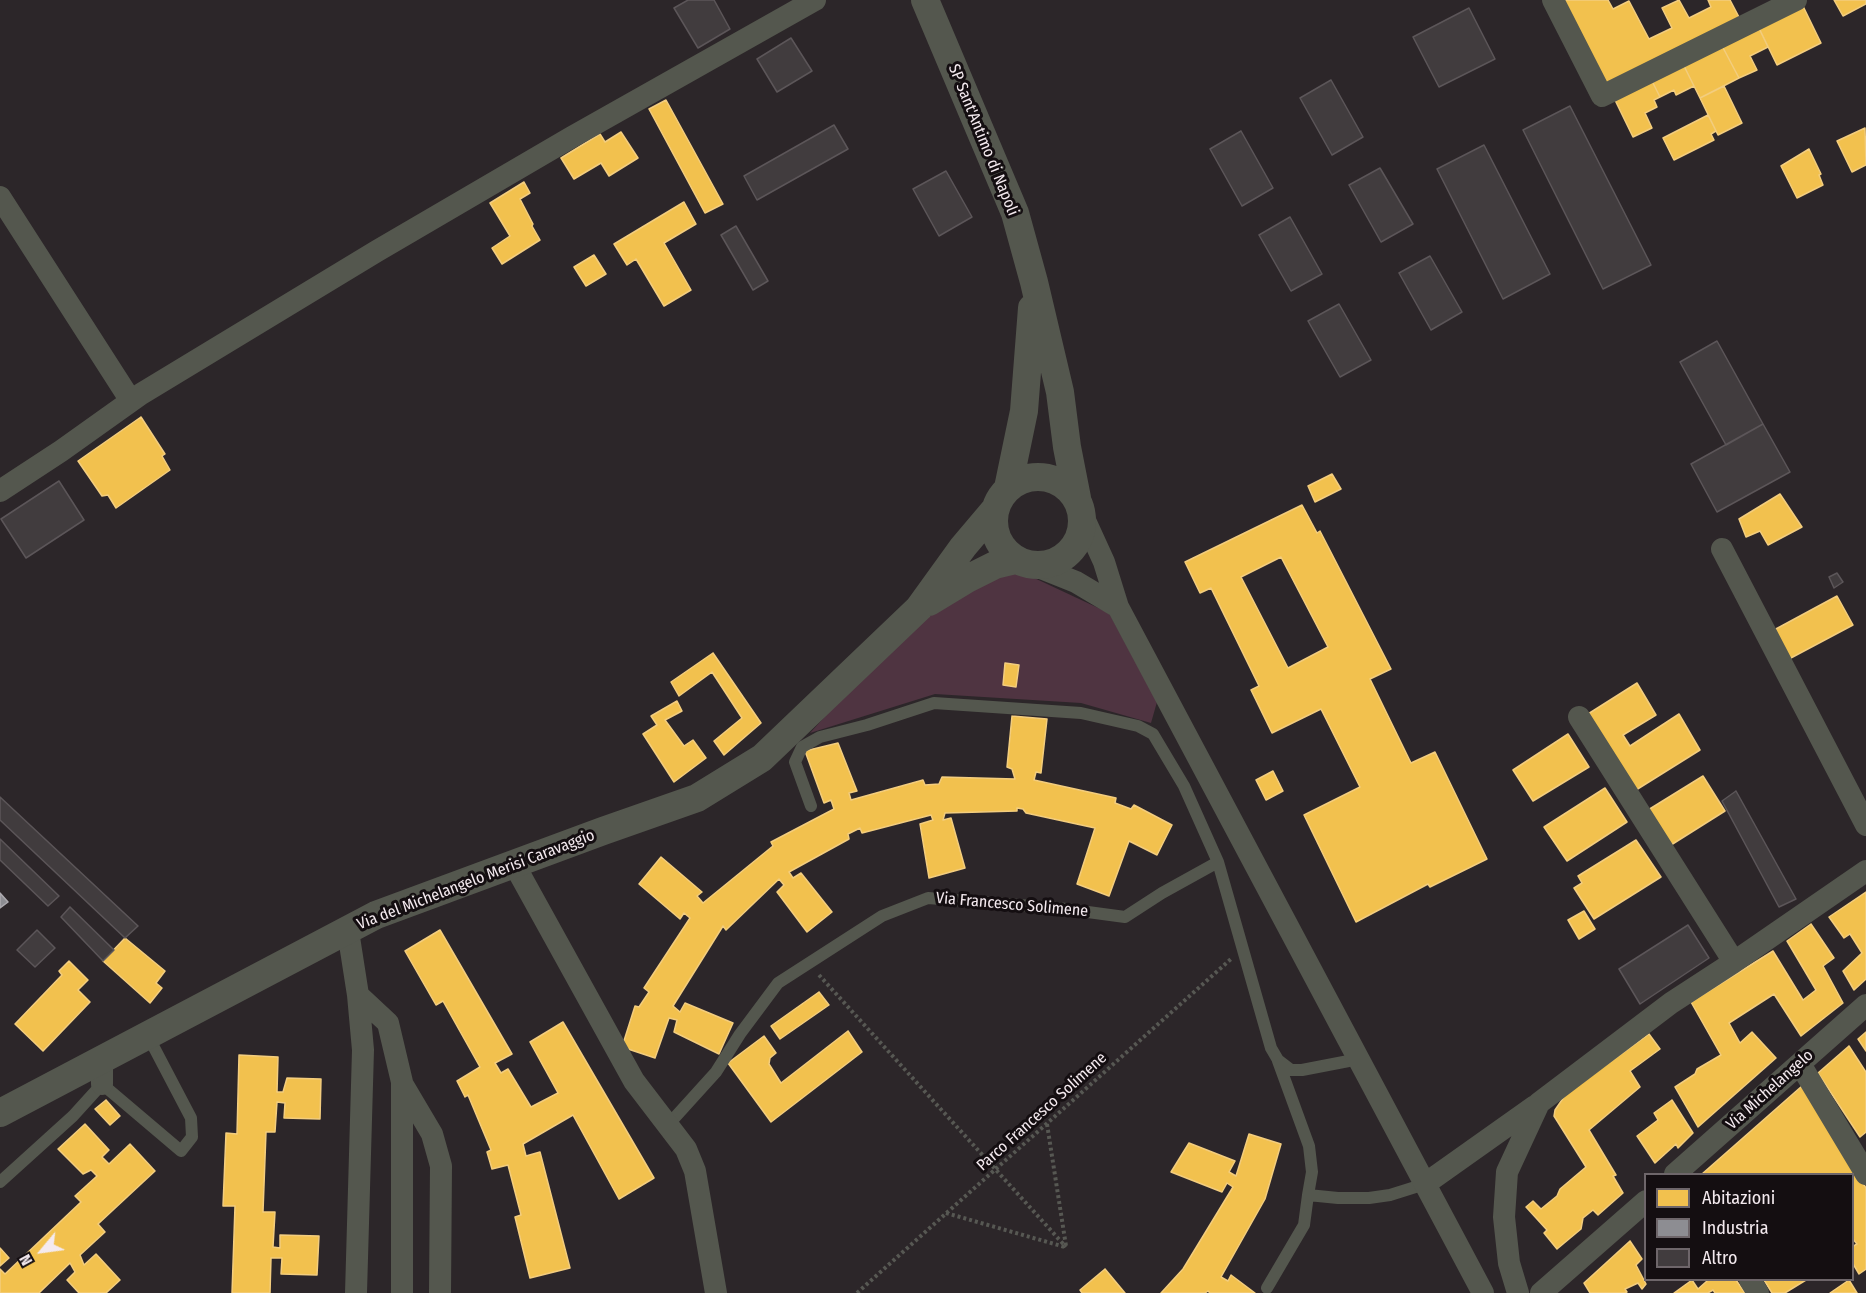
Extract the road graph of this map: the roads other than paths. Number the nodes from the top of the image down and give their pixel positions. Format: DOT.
graph roads {
  1 [pos="815,0"];
  2 [pos="925,0"];
  3 [pos="1553,0"];
  4 [pos="1796,0"];
  5 [pos="0,197"];
  6 [pos="1034,282"];
  7 [pos="131,401"];
  8 [pos="0,491"];
  9 [pos="1002,498"];
  10 [pos="1080,507"];
  11 [pos="1722,549"];
  12 [pos="1026,563"];
  13 [pos="1118,607"];
  14 [pos="919,608"];
  15 [pos="1579,717"];
  16 [pos="811,806"];
  17 [pos="1866,825"];
  18 [pos="1218,862"];
  19 [pos="514,864"];
  20 [pos="1866,871"];
  21 [pos="348,931"];
  22 [pos="1734,962"];
  23 [pos="358,995"];
  24 [pos="1866,1005"];
  25 [pos="148,1036"];
  26 [pos="1359,1059"];
  27 [pos="1278,1060"];
  28 [pos="1800,1064"];
  29 [pos="102,1072"];
  30 [pos="402,1082"];
  31 [pos="1539,1103"];
  32 [pos="0,1113"];
  33 [pos="668,1125"];
  34 [pos="1681,1172"];
  35 [pos="1866,1174"];
  36 [pos="0,1182"];
  37 [pos="1425,1184"];
  38 [pos="1308,1195"];
  39 [pos="1644,1202"];
  40 [pos="1267,1288"];
  41 [pos="356,1293"];
  42 [pos="402,1293"];
  43 [pos="440,1293"];
  44 [pos="716,1293"];
  45 [pos="1483,1293"];
  46 [pos="1518,1293"];
  47 [pos="1541,1293"];
  1 -- 7 [label="street"];
  2 -- 6 [label="street, SP Sant'Antimo di Napoli"];
  3 -- 4 [label="street"];
  5 -- 7 [label="street"];
  6 -- 9 [label="street, SP Sant'Antimo di Napoli"];
  6 -- 10 [label="street, SP Sant'Antimo di Napoli"];
  7 -- 8 [label="street"];
  9 -- 10 [label="street"];
  9 -- 12 [label="street"];
  9 -- 14 [label="street, Via del Michelangelo Merisi Caravaggio"];
  10 -- 12 [label="street"];
  10 -- 13 [label="street"];
  11 -- 17 [label="street"];
  12 -- 13 [label="street"];
  12 -- 14 [label="street, Via del Michelangelo Merisi Caravaggio"];
  13 -- 26 [label="street"];
  14 -- 19 [label="street, Via del Michelangelo Merisi Caravaggio"];
  15 -- 22 [label="street"];
  16 -- 18 [label="lane"];
  18 -- 27 [label="lane"];
  18 -- 33 [label="lane, Via Francesco Solimene"];
  19 -- 21 [label="street, Via del Michelangelo Merisi Caravaggio"];
  19 -- 33 [label="street"];
  20 -- 22 [label="street"];
  21 -- 23 [label="street"];
  21 -- 25 [label="street, Via del Michelangelo Merisi Caravaggio"];
  22 -- 31 [label="street"];
  23 -- 30 [label="street"];
  23 -- 41 [label="street"];
  24 -- 28 [label="street, Via Michelangelo"];
  25 -- 29 [label="street, Via del Michelangelo Merisi Caravaggio"];
  25 -- 29 [label="lane"];
  26 -- 27 [label="lane"];
  26 -- 37 [label="street"];
  27 -- 38 [label="lane"];
  28 -- 34 [label="street, Via Michelangelo"];
  28 -- 35 [label="street"];
  29 -- 32 [label="street, Via del Michelangelo Merisi Caravaggio"];
  29 -- 36 [label="lane"];
  30 -- 42 [label="street"];
  30 -- 43 [label="street"];
  31 -- 37 [label="street"];
  31 -- 46 [label="street"];
  33 -- 44 [label="street"];
  37 -- 38 [label="lane"];
  37 -- 45 [label="street"];
  38 -- 40 [label="lane"];
  39 -- 47 [label="street"];
}
